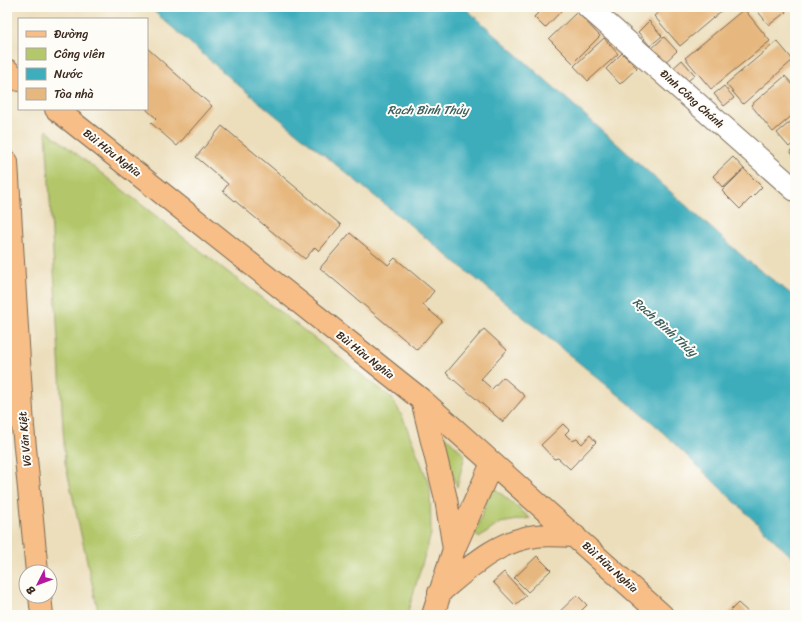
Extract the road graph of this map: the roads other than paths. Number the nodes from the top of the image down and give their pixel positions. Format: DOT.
graph roads {
  1 [pos="588,7"];
  2 [pos="7,70"];
  3 [pos="18,79"];
  4 [pos="57,110"];
  5 [pos="7,162"];
  6 [pos="795,190"];
  7 [pos="422,400"];
  8 [pos="492,463"];
  9 [pos="576,536"];
  10 [pos="454,549"];
  11 [pos="36,564"];
  12 [pos="439,593"];
  13 [pos="41,604"];
  14 [pos="42,615"];
  15 [pos="433,615"];
  16 [pos="662,615"];
  1 -- 6 [label="street, Đinh Công Chánh"];
  2 -- 3 [label="main road"];
  4 -- 7 [label="main road, Bùi Hữu Nghĩa"];
  5 -- 11 [label="main road, Võ Văn Kiệt"];
  7 -- 8 [label="main road, Bùi Hữu Nghĩa"];
  7 -- 10 [label="main road"];
  8 -- 9 [label="main road, Bùi Hữu Nghĩa"];
  8 -- 10 [label="main road"];
  9 -- 12 [label="main road"];
  9 -- 16 [label="main road, Bùi Hữu Nghĩa"];
  10 -- 12 [label="main road"];
  12 -- 15 [label="main road"];
  13 -- 14 [label="main road"];
}
